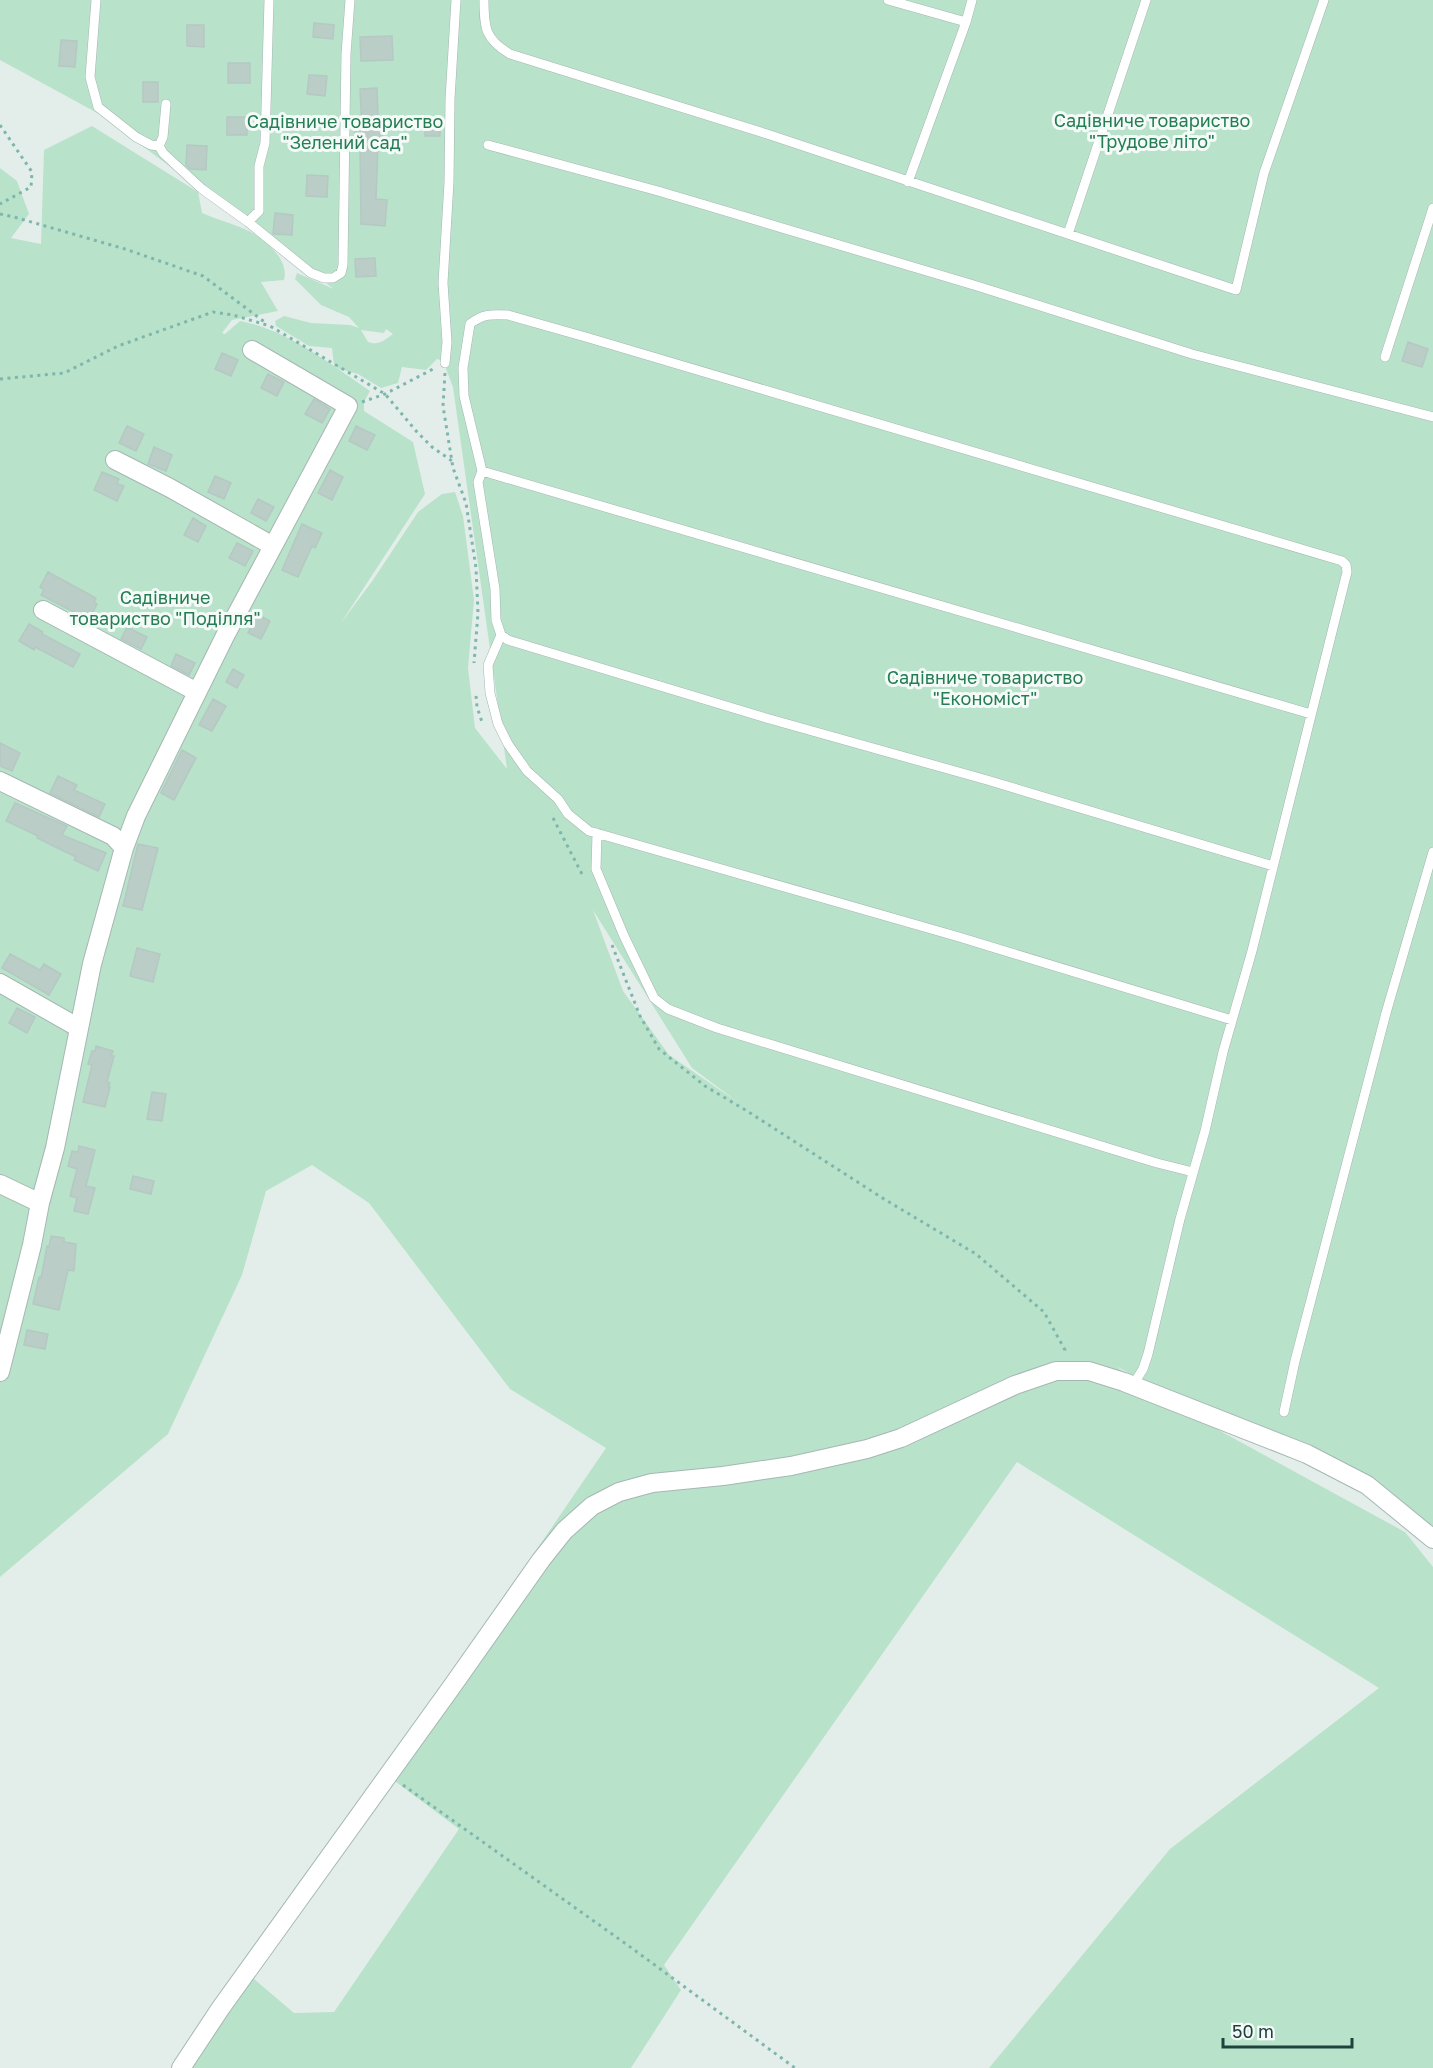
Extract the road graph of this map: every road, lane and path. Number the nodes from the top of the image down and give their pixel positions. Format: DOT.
graph roads {
  1 [pos="96,0"];
  2 [pos="269,0"];
  3 [pos="350,0"];
  4 [pos="456,0"];
  5 [pos="484,0"];
  6 [pos="888,0"];
  7 [pos="972,0"];
  8 [pos="1146,0"];
  9 [pos="1324,0"];
  10 [pos="966,22"];
  11 [pos="166,104"];
  12 [pos="0,125"];
  13 [pos="488,145"];
  14 [pos="159,146"];
  15 [pos="908,182"];
  16 [pos="0,204"];
  17 [pos="1433,208"];
  18 [pos="0,214"];
  19 [pos="248,222"];
  20 [pos="1068,234"];
  21 [pos="270,326"];
  22 [pos="252,350"];
  23 [pos="1385,357"];
  24 [pos="445,363"];
  25 [pos="0,379"];
  26 [pos="385,394"];
  27 [pos="348,406"];
  28 [pos="1433,417"];
  29 [pos="115,460"];
  30 [pos="452,460"];
  31 [pos="482,471"];
  32 [pos="273,546"];
  33 [pos="43,610"];
  34 [pos="501,635"];
  35 [pos="474,668"];
  36 [pos="476,688"];
  37 [pos="197,692"];
  38 [pos="1311,714"];
  39 [pos="483,726"];
  40 [pos="0,781"];
  41 [pos="552,815"];
  42 [pos="597,833"];
  43 [pos="124,848"];
  44 [pos="1433,852"];
  45 [pos="1432,865"];
  46 [pos="1273,866"];
  47 [pos="587,883"];
  48 [pos="609,937"];
  49 [pos="0,983"];
  50 [pos="1232,1020"];
  51 [pos="79,1028"];
  52 [pos="1193,1172"];
  53 [pos="0,1184"];
  54 [pos="40,1203"];
  55 [pos="0,1296"];
  56 [pos="16,1306"];
  57 [pos="1067,1371"];
  58 [pos="0,1372"];
  59 [pos="1133,1385"];
  60 [pos="1284,1412"];
  61 [pos="1433,1539"];
  62 [pos="389,1775"];
  63 [pos="181,2068"];
  64 [pos="795,2068"];
  1 -- 14 [label="lane"];
  2 -- 19 [label="lane"];
  3 -- 19 [label="lane"];
  4 -- 24 [label="lane"];
  5 -- 15 [label="lane"];
  6 -- 10 [label="lane"];
  7 -- 10 [label="lane"];
  8 -- 20 [label="lane"];
  9 -- 20 [label="lane"];
  10 -- 15 [label="lane"];
  11 -- 14 [label="lane"];
  12 -- 16 [label="path"];
  13 -- 28 [label="lane"];
  14 -- 19 [label="lane"];
  15 -- 20 [label="lane"];
  17 -- 23 [label="lane"];
  18 -- 21 [label="path"];
  21 -- 25 [label="path"];
  21 -- 26 [label="path"];
  22 -- 27 [label="street"];
  24 -- 26 [label="path"];
  24 -- 30 [label="path"];
  26 -- 27 [label="path"];
  26 -- 30 [label="path"];
  27 -- 32 [label="street"];
  29 -- 32 [label="street"];
  30 -- 35 [label="path"];
  31 -- 34 [label="lane"];
  31 -- 38 [label="lane"];
  31 -- 38 [label="lane"];
  32 -- 37 [label="street"];
  33 -- 37 [label="street"];
  34 -- 42 [label="lane"];
  34 -- 46 [label="lane"];
  36 -- 39 [label="path"];
  37 -- 43 [label="street"];
  38 -- 46 [label="lane"];
  40 -- 43 [label="street"];
  41 -- 47 [label="path"];
  42 -- 50 [label="lane"];
  42 -- 52 [label="lane"];
  43 -- 51 [label="street"];
  44 -- 45 [label="lane"];
  45 -- 60 [label="lane"];
  46 -- 50 [label="lane"];
  48 -- 57 [label="path"];
  49 -- 51 [label="street"];
  50 -- 52 [label="lane"];
  51 -- 54 [label="street"];
  52 -- 59 [label="lane"];
  53 -- 54 [label="street"];
  54 -- 56 [label="street"];
  55 -- 56 [label="street"];
  56 -- 58 [label="street"];
  57 -- 59 [label="street"];
  57 -- 62 [label="street"];
  59 -- 61 [label="street"];
  62 -- 63 [label="street"];
  62 -- 64 [label="path"];
}
